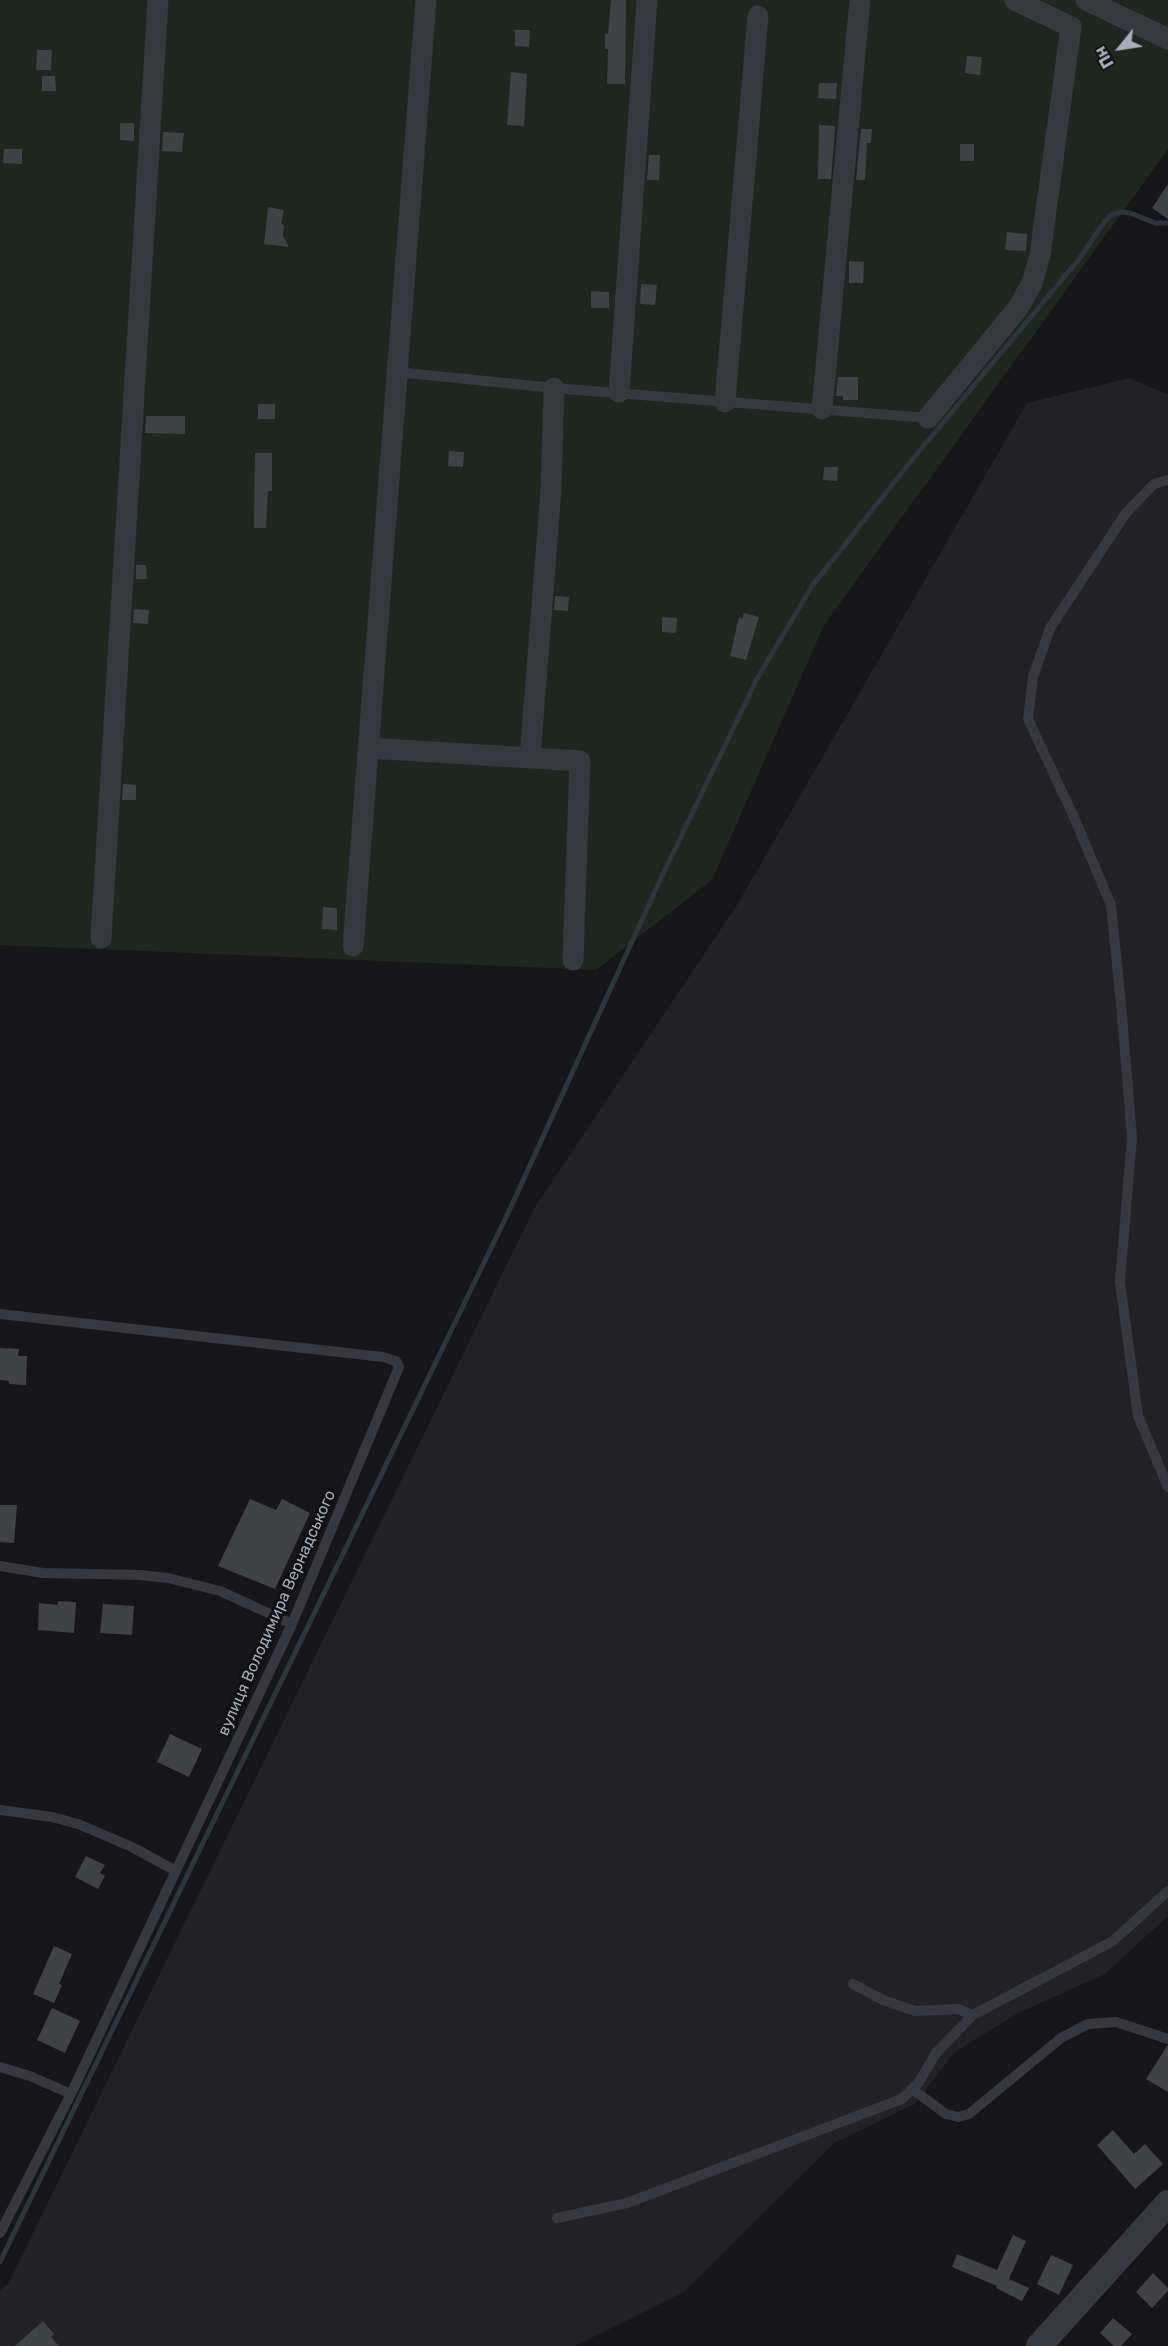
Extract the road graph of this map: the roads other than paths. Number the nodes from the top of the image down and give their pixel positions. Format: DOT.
graph roads {
  1 [pos="158,0"];
  2 [pos="426,0"];
  3 [pos="647,0"];
  4 [pos="860,0"];
  5 [pos="1015,0"];
  6 [pos="1086,0"];
  7 [pos="758,16"];
  8 [pos="1168,39"];
  9 [pos="397,372"];
  10 [pos="554,388"];
  11 [pos="619,393"];
  12 [pos="725,402"];
  13 [pos="822,409"];
  14 [pos="928,418"];
  15 [pos="1168,480"];
  16 [pos="368,748"];
  17 [pos="530,758"];
  18 [pos="101,938"];
  19 [pos="353,946"];
  20 [pos="573,960"];
  21 [pos="0,1314"];
  22 [pos="1168,1487"];
  23 [pos="0,1566"];
  24 [pos="292,1624"];
  25 [pos="0,1810"];
  26 [pos="176,1871"];
  27 [pos="1168,1892"];
  28 [pos="854,1984"];
  29 [pos="973,2015"];
  30 [pos="1168,2039"];
  31 [pos="0,2067"];
  32 [pos="912,2089"];
  33 [pos="71,2094"];
  34 [pos="1168,2203"];
  35 [pos="557,2218"];
  36 [pos="0,2233"];
  37 [pos="1039,2346"];
  1 -- 18 [label="street"];
  2 -- 9 [label="street"];
  3 -- 11 [label="street"];
  4 -- 13 [label="street"];
  5 -- 14 [label="street"];
  6 -- 8 [label="street"];
  7 -- 12 [label="street"];
  9 -- 10 [label="lane"];
  9 -- 16 [label="street"];
  10 -- 11 [label="lane"];
  10 -- 17 [label="street"];
  11 -- 12 [label="lane"];
  12 -- 13 [label="lane"];
  13 -- 14 [label="lane"];
  15 -- 22 [label="lane"];
  16 -- 17 [label="street"];
  16 -- 19 [label="street"];
  17 -- 20 [label="street"];
  21 -- 24 [label="lane, вулиця Володимира Вернадського"];
  23 -- 24 [label="lane"];
  24 -- 26 [label="lane, вулиця Володимира Вернадського"];
  25 -- 26 [label="lane"];
  26 -- 33 [label="lane, вулиця Володимира Вернадського"];
  27 -- 29 [label="lane"];
  28 -- 29 [label="lane"];
  29 -- 32 [label="lane"];
  30 -- 32 [label="lane"];
  31 -- 33 [label="lane"];
  32 -- 35 [label="lane"];
  33 -- 36 [label="lane, вулиця Володимира Вернадського"];
  34 -- 37 [label="street"];
}
